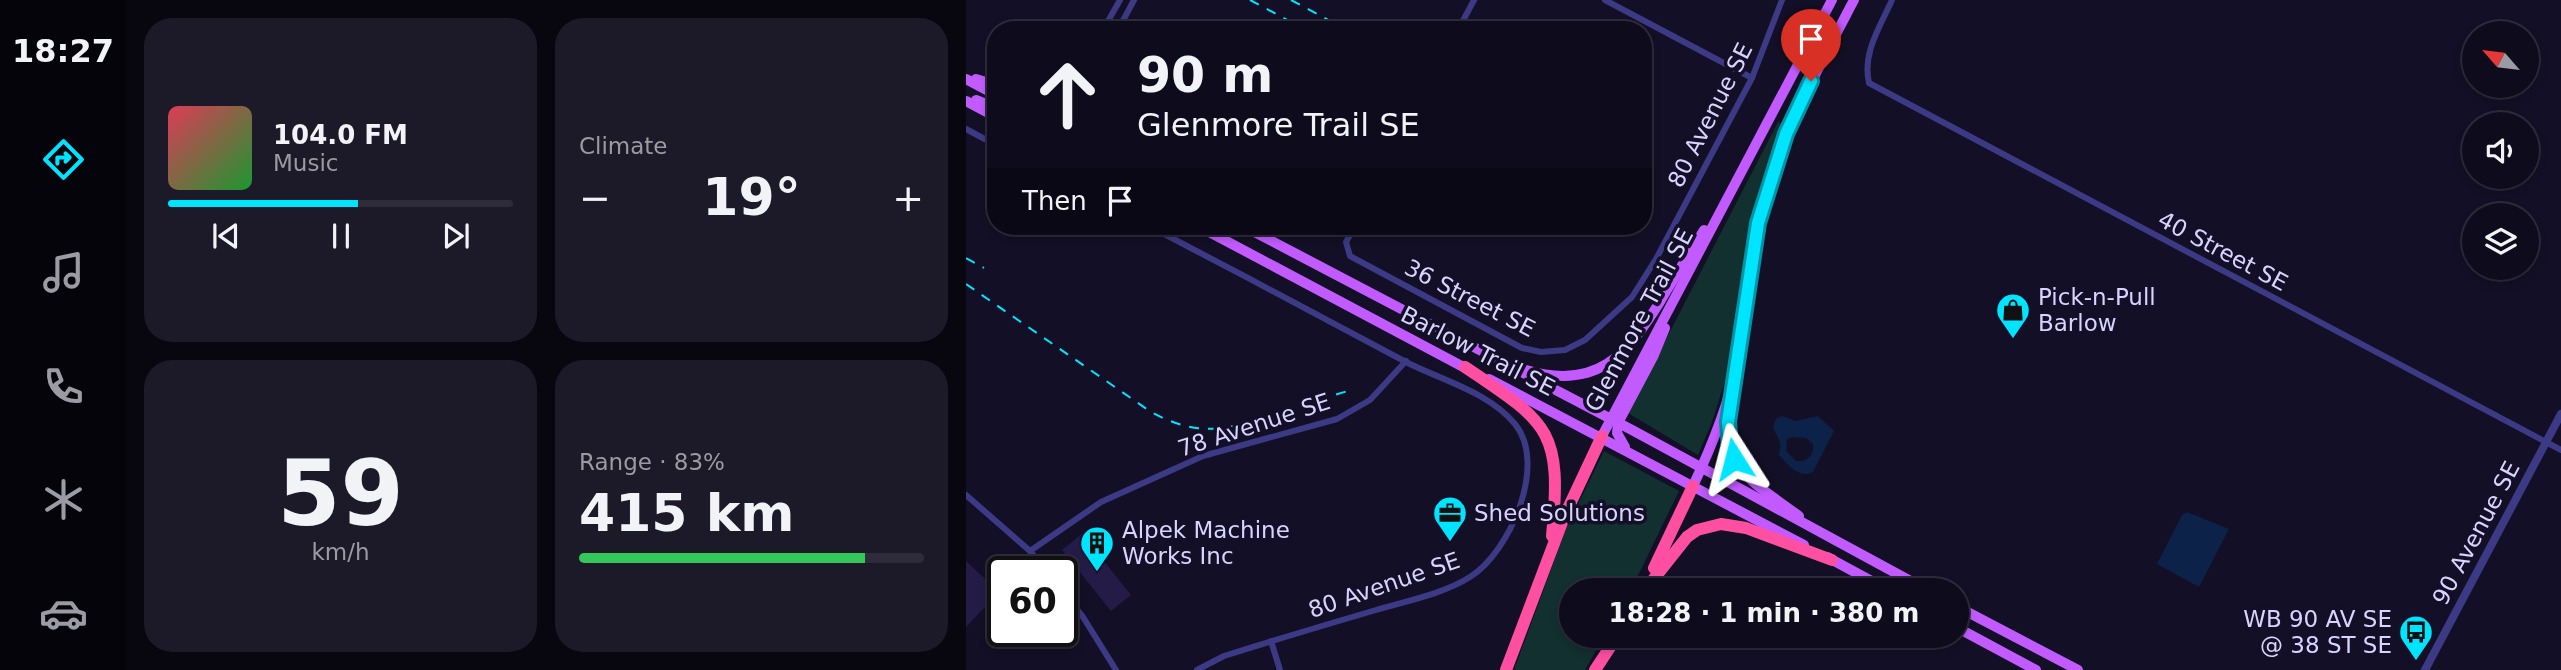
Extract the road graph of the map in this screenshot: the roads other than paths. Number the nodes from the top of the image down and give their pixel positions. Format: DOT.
graph roads {
  1 [pos="1120,0"];
  2 [pos="1133,0"];
  3 [pos="1474,0"];
  4 [pos="1605,0"];
  5 [pos="1782,0"];
  6 [pos="1832,0"];
  7 [pos="1854,0"];
  8 [pos="1892,0"];
  9 [pos="1108,21"];
  10 [pos="1122,21"];
  11 [pos="1463,21"];
  12 [pos="1645,21"];
  13 [pos="1652,25"];
  14 [pos="966,77"];
  15 [pos="1752,78"];
  16 [pos="987,83"];
  17 [pos="987,89"];
  18 [pos="966,98"];
  19 [pos="987,105"];
  20 [pos="987,111"];
  21 [pos="966,130"];
  22 [pos="987,140"];
  23 [pos="1727,200"];
  24 [pos="1166,235"];
  25 [pos="1215,235"];
  26 [pos="1260,235"];
  27 [pos="1350,235"];
  28 [pos="1585,340"];
  29 [pos="1496,359"];
  30 [pos="1406,361"];
  31 [pos="1736,367"];
  32 [pos="1465,368"];
  33 [pos="2561,414"];
  34 [pos="1614,421"];
  35 [pos="1602,436"];
  36 [pos="2546,442"];
  37 [pos="1627,450"];
  38 [pos="2561,450"];
  39 [pos="1702,469"];
  40 [pos="1693,486"];
  41 [pos="966,495"];
  42 [pos="1830,539"];
  43 [pos="1030,551"];
  44 [pos="1550,554"];
  45 [pos="1034,556"];
  46 [pos="1832,560"];
  47 [pos="1650,578"];
  48 [pos="1654,578"];
  49 [pos="1866,578"];
  50 [pos="1904,578"];
  51 [pos="1078,611"];
  52 [pos="1969,613"];
  53 [pos="1523,625"];
  54 [pos="1969,634"];
  55 [pos="1271,641"];
  56 [pos="1609,648"];
  57 [pos="1116,670"];
  58 [pos="1196,670"];
  59 [pos="1280,670"];
  60 [pos="1500,670"];
  61 [pos="1506,670"];
  62 [pos="1595,670"];
  63 [pos="2036,670"];
  64 [pos="2078,670"];
  65 [pos="2425,670"];
  1 -- 9 [label="street"];
  2 -- 10 [label="street"];
  3 -- 11 [label="street"];
  4 -- 12 [label="street"];
  5 -- 15 [label="street, 80 Avenue SE"];
  6 -- 23 [label="main road, Glenmore Trail SE"];
  7 -- 31 [label="main road"];
  8 -- 36 [label="street, 40 Street SE"];
  13 -- 15 [label="street"];
  14 -- 16 [label="main road"];
  14 -- 17 [label="main road"];
  15 -- 28 [label="street, 80 Avenue SE"];
  18 -- 19 [label="main road"];
  18 -- 20 [label="main road"];
  21 -- 22 [label="street"];
  23 -- 29 [label="main road"];
  23 -- 34 [label="main road, Glenmore Trail SE"];
  24 -- 30 [label="street, 80 Avenue SE"];
  25 -- 32 [label="main road, Barlow Trail SE"];
  26 -- 29 [label="main road, Barlow Trail SE"];
  27 -- 28 [label="street, 36 Street SE"];
  29 -- 34 [label="main road, Barlow Trail SE"];
  30 -- 43 [label="street, 78 Avenue SE"];
  30 -- 55 [label="street, 80 Avenue SE"];
  31 -- 39 [label="main road"];
  31 -- 42 [label="main road"];
  32 -- 35 [label="main road, Barlow Trail SE"];
  32 -- 44 [label="highway"];
  33 -- 36 [label="street, 90 Avenue SE"];
  34 -- 35 [label="main road, Glenmore Trail SE"];
  34 -- 37 [label="main road"];
  34 -- 39 [label="main road, Barlow Trail SE"];
  35 -- 37 [label="main road, Barlow Trail SE"];
  35 -- 44 [label="highway, Glenmore Trail SE"];
  36 -- 38 [label="street, 40 Street SE"];
  36 -- 65 [label="street, 90 Avenue SE"];
  37 -- 40 [label="main road, Barlow Trail SE"];
  39 -- 40 [label="main road"];
  39 -- 42 [label="main road, Barlow Trail SE"];
  40 -- 46 [label="main road, Barlow Trail SE"];
  40 -- 47 [label="highway"];
  41 -- 43 [label="street"];
  42 -- 50 [label="main road, Barlow Trail SE"];
  43 -- 45 [label="street"];
  44 -- 53 [label="highway, Glenmore Trail SE"];
  46 -- 48 [label="highway"];
  46 -- 49 [label="main road, Barlow Trail SE"];
  51 -- 57 [label="street"];
  52 -- 64 [label="main road"];
  53 -- 60 [label="highway"];
  53 -- 61 [label="highway, Glenmore Trail SE"];
  54 -- 63 [label="main road"];
  55 -- 58 [label="street, 80 Avenue SE"];
  55 -- 59 [label="street"];
  56 -- 62 [label="highway"];
}
